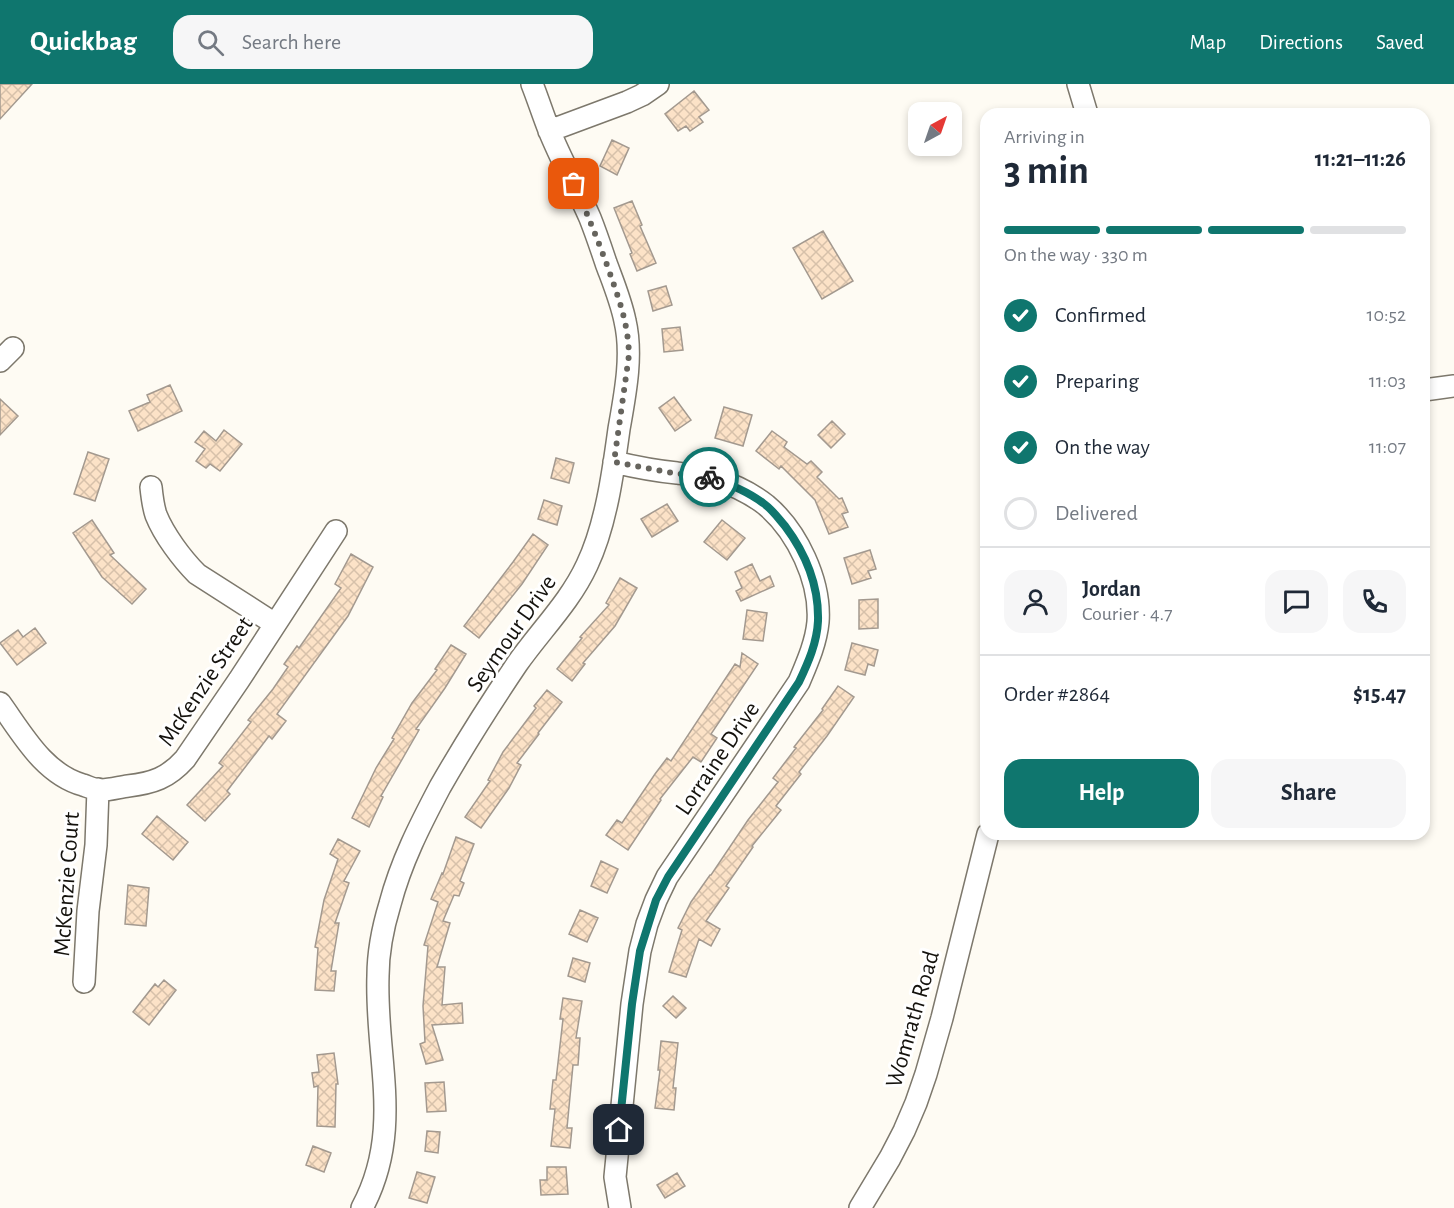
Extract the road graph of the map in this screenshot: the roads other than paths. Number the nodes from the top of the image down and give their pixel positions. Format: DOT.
graph roads {
  1 [pos="532,84"];
  2 [pos="658,84"];
  3 [pos="1078,84"];
  4 [pos="1085,108"];
  5 [pos="549,131"];
  6 [pos="1454,386"];
  7 [pos="1430,389"];
  8 [pos="614,462"];
  9 [pos="151,487"];
  10 [pos="336,531"];
  11 [pos="275,624"];
  12 [pos="0,703"];
  13 [pos="98,789"];
  14 [pos="986,840"];
  15 [pos="84,982"];
  16 [pos="362,1208"];
  17 [pos="620,1208"];
  18 [pos="860,1208"];
  1 -- 5 [label="street, Seymour Drive"];
  2 -- 5 [label="street"];
  3 -- 4 [label="street"];
  5 -- 8 [label="street, Seymour Drive"];
  6 -- 7 [label="street"];
  8 -- 16 [label="street, Seymour Drive"];
  8 -- 17 [label="street, Lorraine Drive"];
  9 -- 11 [label="street"];
  10 -- 11 [label="street, McKenzie Street"];
  11 -- 13 [label="street, McKenzie Street"];
  12 -- 13 [label="street, McKenzie Street"];
  13 -- 15 [label="street, McKenzie Court"];
  14 -- 18 [label="street, Womrath Road"];
}
